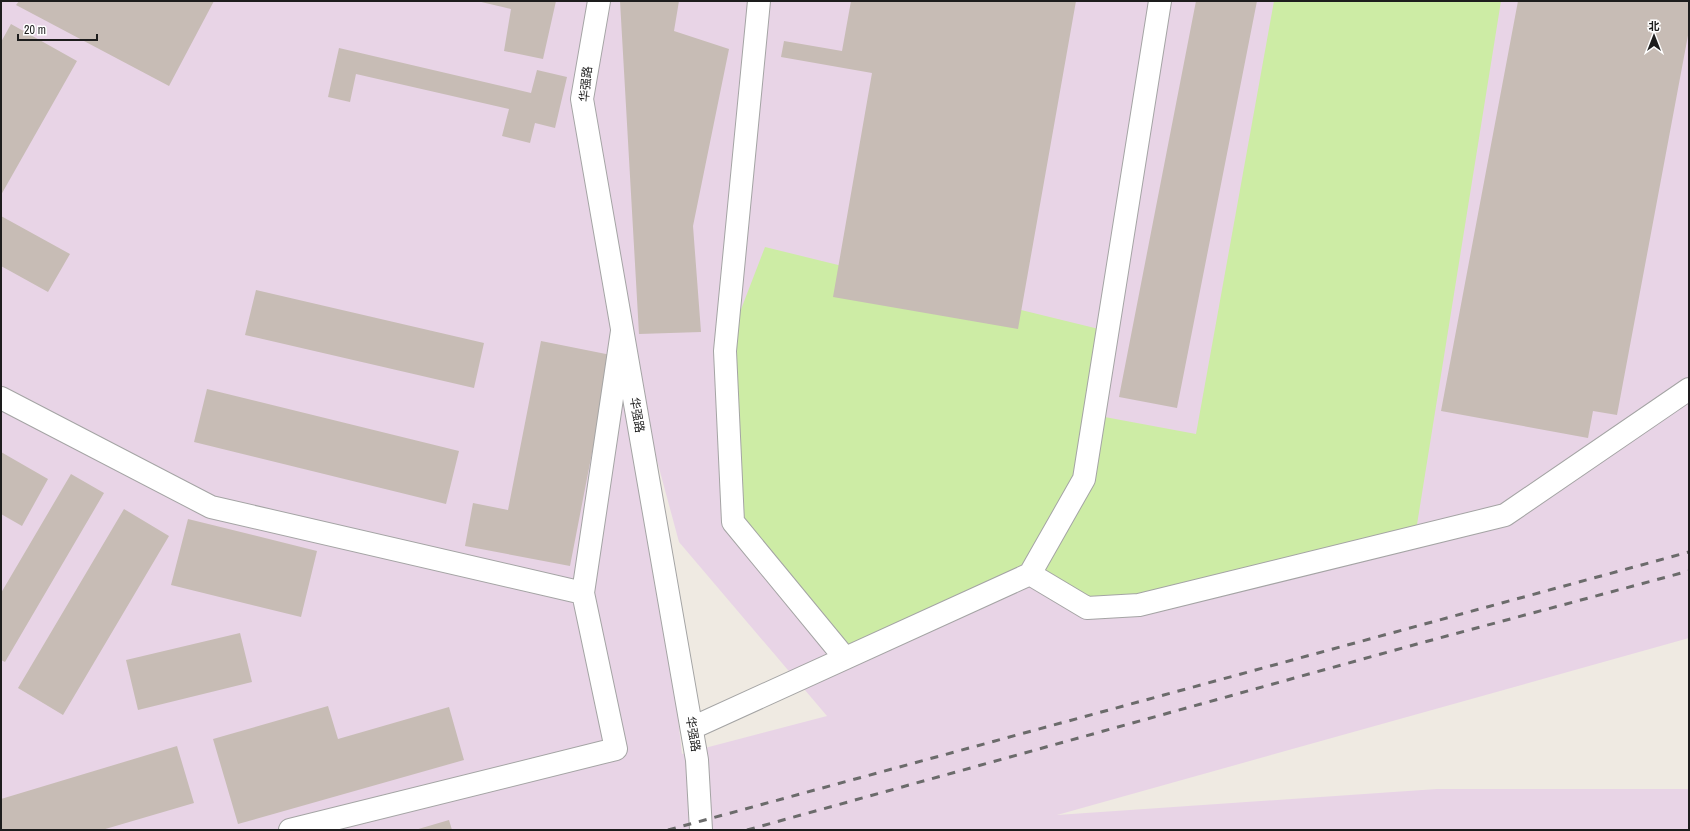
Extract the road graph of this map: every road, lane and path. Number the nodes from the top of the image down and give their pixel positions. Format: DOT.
graph roads {
  1 [pos="599,1"];
  2 [pos="759,1"];
  3 [pos="1160,1"];
  4 [pos="622,331"];
  5 [pos="1689,389"];
  6 [pos="1,398"];
  7 [pos="1030,574"];
  8 [pos="583,594"];
  9 [pos="845,658"];
  10 [pos="692,728"];
  11 [pos="290,830"];
  12 [pos="701,830"];
  1 -- 4 [label="street, 华强路"];
  2 -- 9 [label="street"];
  3 -- 7 [label="street"];
  4 -- 8 [label="street"];
  4 -- 10 [label="street, 华强路"];
  5 -- 7 [label="street"];
  6 -- 8 [label="street"];
  7 -- 9 [label="street"];
  8 -- 11 [label="street"];
  9 -- 10 [label="street"];
  10 -- 12 [label="street, 华强路"];
}
